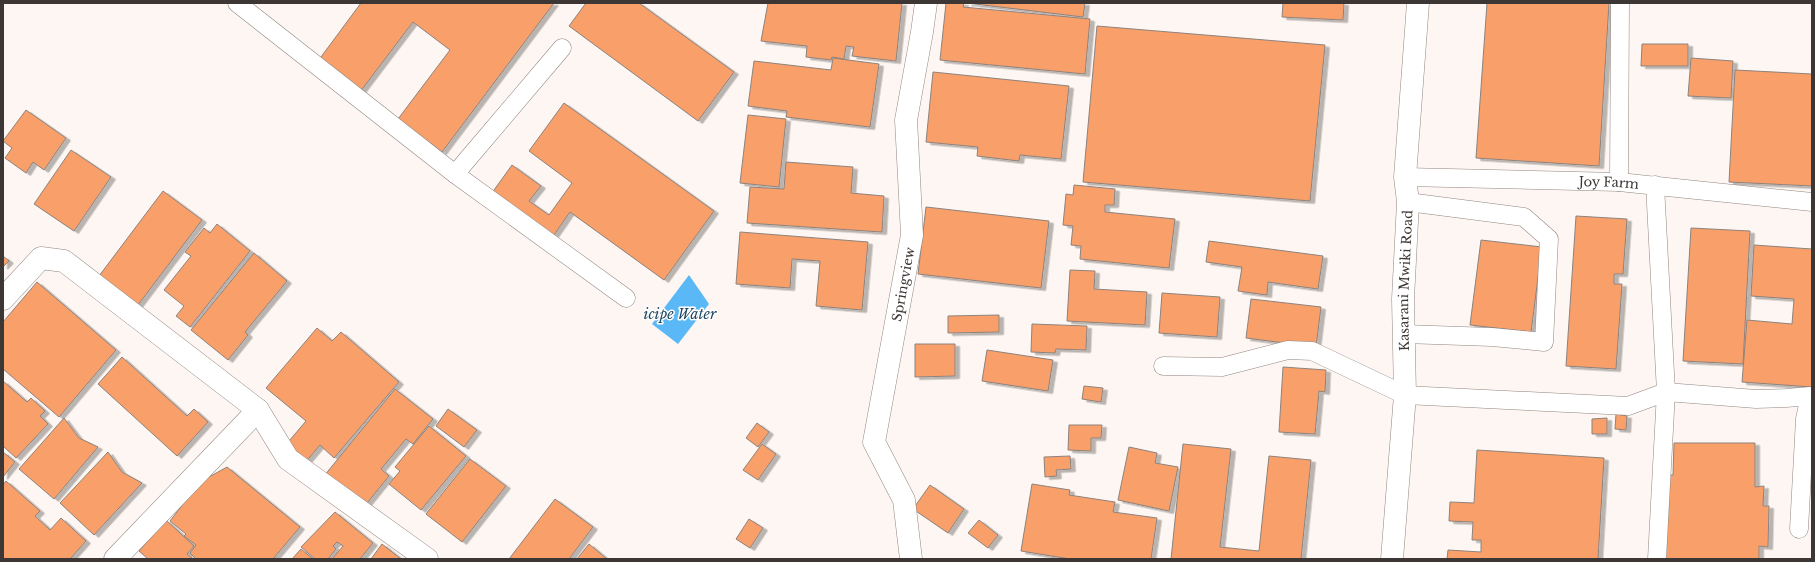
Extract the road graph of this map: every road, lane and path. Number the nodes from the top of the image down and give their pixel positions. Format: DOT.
graph roads {
  1 [pos="237,3"];
  2 [pos="926,3"];
  3 [pos="1418,3"];
  4 [pos="1620,3"];
  5 [pos="562,48"];
  6 [pos="455,174"];
  7 [pos="1405,177"];
  8 [pos="1620,182"];
  9 [pos="1655,185"];
  10 [pos="1408,202"];
  11 [pos="1812,202"];
  12 [pos="626,298"];
  13 [pos="3,299"];
  14 [pos="1404,334"];
  15 [pos="1162,366"];
  16 [pos="1666,392"];
  17 [pos="1405,395"];
  18 [pos="1811,396"];
  19 [pos="258,410"];
  20 [pos="1799,529"];
  21 [pos="115,559"];
  22 [pos="427,559"];
  23 [pos="911,559"];
  24 [pos="1392,559"];
  25 [pos="1657,559"];
  1 -- 6 [label="lane"];
  2 -- 23 [label="street, Springview"];
  3 -- 7 [label="street, Kasarani Mwiki Road"];
  4 -- 8 [label="lane"];
  5 -- 6 [label="lane"];
  6 -- 12 [label="lane"];
  7 -- 8 [label="lane, Joy Farm"];
  7 -- 10 [label="street, Kasarani Mwiki Road"];
  8 -- 9 [label="lane, Joy Farm"];
  9 -- 11 [label="lane, Joy Farm"];
  9 -- 16 [label="lane"];
  10 -- 14 [label="street, Kasarani Mwiki Road"];
  10 -- 14 [label="lane"];
  13 -- 19 [label="street"];
  14 -- 17 [label="street, Kasarani Mwiki Road"];
  15 -- 17 [label="lane"];
  16 -- 17 [label="lane"];
  16 -- 18 [label="lane"];
  16 -- 25 [label="lane"];
  17 -- 24 [label="street, Kasarani Mwiki Road"];
  18 -- 20 [label="lane"];
  19 -- 21 [label="street"];
  19 -- 22 [label="street"];
}
